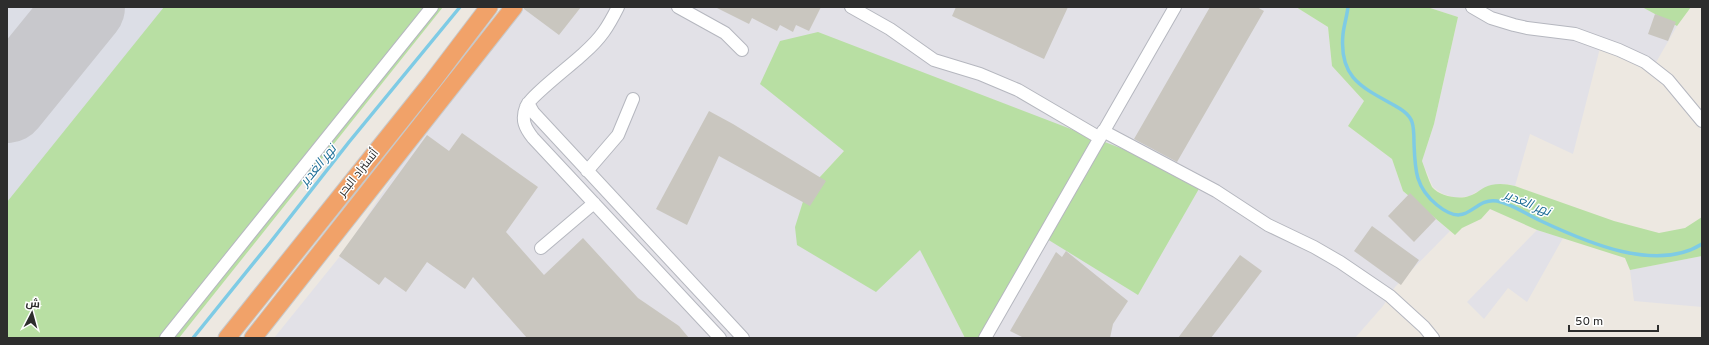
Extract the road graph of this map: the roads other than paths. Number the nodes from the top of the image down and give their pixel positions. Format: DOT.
graph roads {
  1 [pos="432,7"];
  2 [pos="489,7"];
  3 [pos="514,7"];
  4 [pos="618,7"];
  5 [pos="678,7"];
  6 [pos="851,7"];
  7 [pos="1175,7"];
  8 [pos="1472,7"];
  9 [pos="742,50"];
  10 [pos="633,99"];
  11 [pos="528,103"];
  12 [pos="1702,121"];
  13 [pos="1101,134"];
  14 [pos="587,171"];
  15 [pos="599,183"];
  16 [pos="586,194"];
  17 [pos="615,201"];
  18 [pos="598,207"];
  19 [pos="542,248"];
  20 [pos="166,338"];
  21 [pos="227,338"];
  22 [pos="253,338"];
  23 [pos="720,338"];
  24 [pos="743,338"];
  25 [pos="985,338"];
  26 [pos="1433,338"];
  1 -- 20 [label="street"];
  2 -- 21 [label="highway, أتستراد البحر"];
  3 -- 22 [label="highway, أتستراد البحر"];
  4 -- 11 [label="street"];
  5 -- 9 [label="street"];
  6 -- 13 [label="street"];
  7 -- 13 [label="street"];
  8 -- 12 [label="street"];
  10 -- 14 [label="street"];
  11 -- 14 [label="street"];
  11 -- 16 [label="street"];
  13 -- 25 [label="street"];
  13 -- 26 [label="street"];
  14 -- 15 [label="street"];
  15 -- 16 [label="street"];
  15 -- 17 [label="street"];
  16 -- 18 [label="street"];
  17 -- 18 [label="street"];
  17 -- 24 [label="street"];
  18 -- 19 [label="street"];
  18 -- 23 [label="street"];
}
